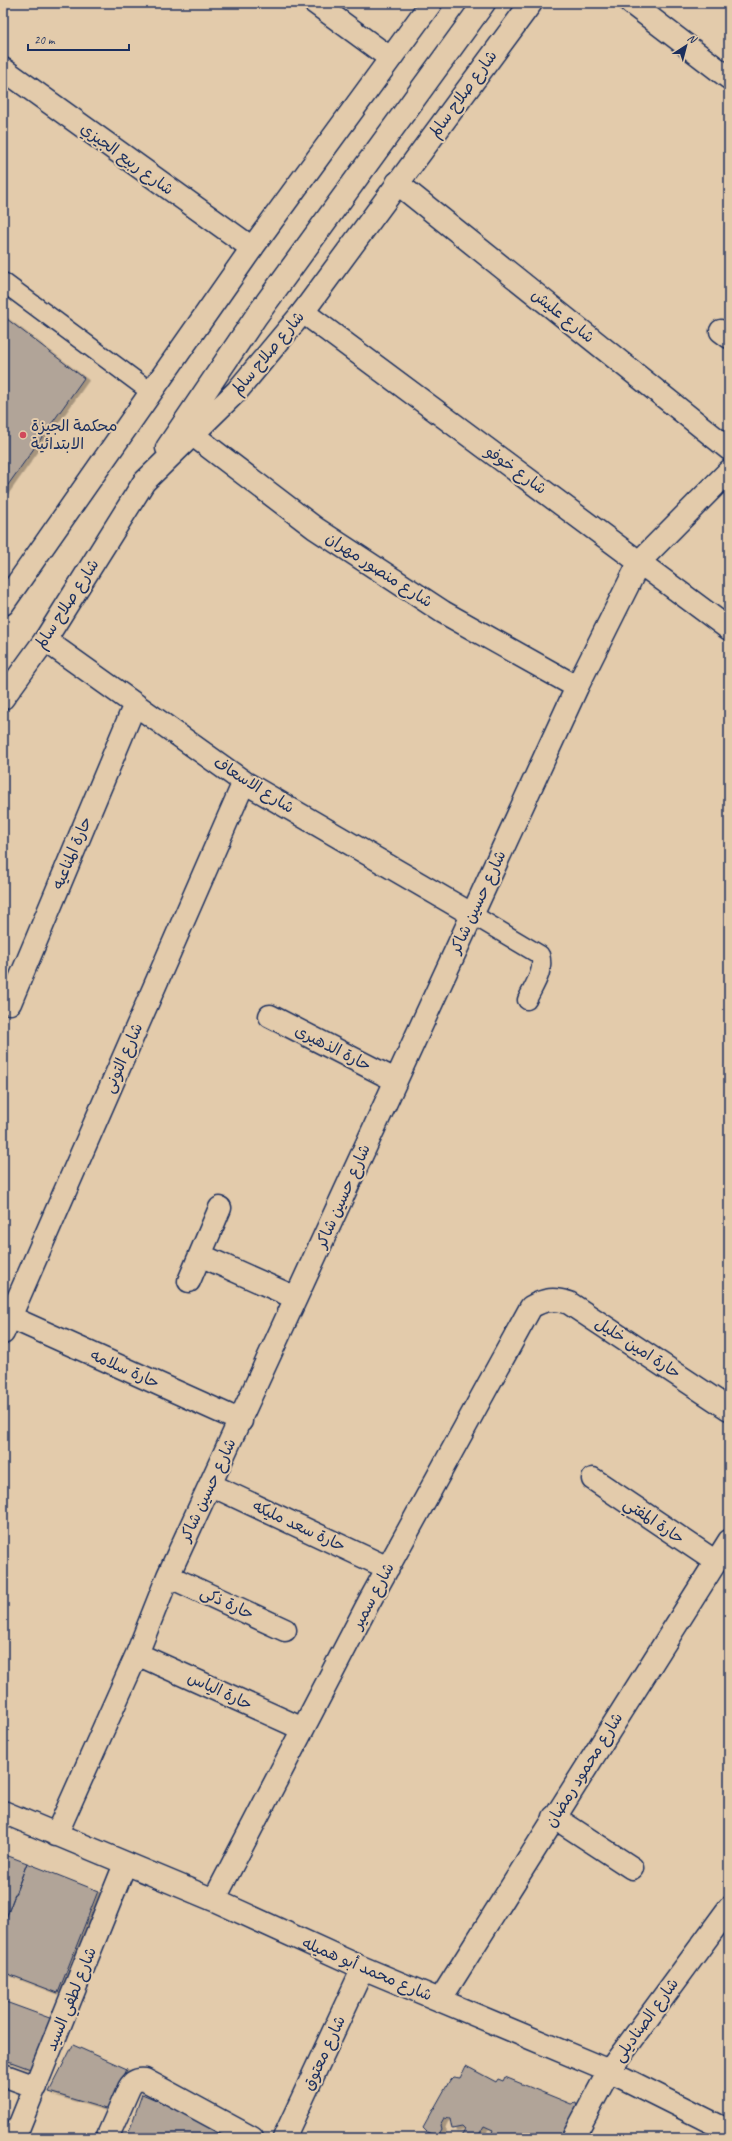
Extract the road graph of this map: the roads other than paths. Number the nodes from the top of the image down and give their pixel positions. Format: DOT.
graph roads {
  1 [pos="315,3"];
  2 [pos="431,3"];
  3 [pos="484,3"];
  4 [pos="531,3"];
  5 [pos="631,3"];
  6 [pos="390,58"];
  7 [pos="3,69"];
  8 [pos="729,78"];
  9 [pos="397,183"];
  10 [pos="252,248"];
  11 [pos="3,282"];
  12 [pos="303,312"];
  13 [pos="151,392"];
  14 [pos="193,435"];
  15 [pos="729,449"];
  16 [pos="729,471"];
  17 [pos="144,482"];
  18 [pos="640,561"];
  19 [pos="3,604"];
  20 [pos="729,629"];
  21 [pos="45,640"];
  22 [pos="577,687"];
  23 [pos="3,698"];
  24 [pos="135,704"];
  25 [pos="244,782"];
  26 [pos="473,915"];
  27 [pos="527,1000"];
  28 [pos="10,1003"];
  29 [pos="270,1016"];
  30 [pos="395,1080"];
  31 [pos="220,1208"];
  32 [pos="200,1255"];
  33 [pos="189,1281"];
  34 [pos="296,1298"];
  35 [pos="543,1300"];
  36 [pos="7,1325"];
  37 [pos="728,1406"];
  38 [pos="240,1421"];
  39 [pos="593,1479"];
  40 [pos="211,1485"];
  41 [pos="729,1541"];
  42 [pos="716,1562"];
  43 [pos="388,1568"];
  44 [pos="168,1576"];
  45 [pos="285,1630"];
  46 [pos="137,1654"];
  47 [pos="303,1729"];
  48 [pos="3,1812"];
  49 [pos="554,1817"];
  50 [pos="56,1835"];
  51 [pos="126,1864"];
  52 [pos="632,1868"];
  53 [pos="214,1900"];
  54 [pos="729,1908"];
  55 [pos="363,1968"];
  56 [pos="440,2000"];
  57 [pos="609,2071"];
  58 [pos="3,2075"];
  59 [pos="36,2086"];
  60 [pos="729,2131"];
  61 [pos="16,2134"];
  62 [pos="107,2138"];
  63 [pos="252,2138"];
  64 [pos="284,2138"];
  65 [pos="573,2138"];
  1 -- 6 [label="main road"];
  2 -- 6 [label="main road"];
  3 -- 17 [label="main road"];
  4 -- 9 [label="main road, شارع صلاح سالم"];
  5 -- 8 [label="main road"];
  6 -- 10 [label="main road"];
  7 -- 10 [label="main road, شارع ربيع الجيزي"];
  9 -- 12 [label="main road, شارع صلاح سالم"];
  9 -- 15 [label="main road, شارع عليش"];
  10 -- 13 [label="main road"];
  11 -- 13 [label="lane"];
  12 -- 14 [label="main road, شارع صلاح سالم"];
  12 -- 18 [label="main road, شارع خوفو"];
  13 -- 19 [label="main road"];
  14 -- 17 [label="main road, شارع صلاح سالم"];
  14 -- 22 [label="main road, شارع منصور مهران"];
  16 -- 18 [label="main road, شارع حسين شاكر"];
  17 -- 21 [label="main road, شارع صلاح سالم"];
  18 -- 20 [label="main road, شارع خوفو"];
  18 -- 22 [label="main road, شارع حسين شاكر"];
  21 -- 23 [label="main road, شارع صلاح سالم"];
  21 -- 24 [label="main road, شارع الاسعاف"];
  22 -- 26 [label="main road, شارع حسين شاكر"];
  24 -- 25 [label="main road, شارع الاسعاف"];
  24 -- 28 [label="main road, حارة المناعيه"];
  25 -- 26 [label="main road, شارع الاسعاف"];
  25 -- 36 [label="main road, شارع التونى"];
  26 -- 27 [label="lane"];
  26 -- 30 [label="main road, شارع حسين شاكر"];
  29 -- 30 [label="main road, حارة الذهيرى"];
  30 -- 34 [label="main road, شارع حسين شاكر"];
  31 -- 32 [label="main road"];
  32 -- 33 [label="main road"];
  32 -- 34 [label="main road"];
  34 -- 38 [label="main road, شارع حسين شاكر"];
  35 -- 37 [label="main road, حارة امين خليل"];
  35 -- 43 [label="main road, شارع سمير"];
  36 -- 38 [label="main road, حارة سلامه"];
  38 -- 40 [label="main road, شارع حسين شاكر"];
  39 -- 42 [label="main road, حارة المفتي"];
  40 -- 43 [label="main road, حارة سعد مليكه"];
  40 -- 44 [label="main road, شارع حسين شاكر"];
  41 -- 42 [label="main road, شارع محمود رمضان"];
  42 -- 49 [label="main road, شارع محمود رمضان"];
  43 -- 47 [label="main road, شارع سمير"];
  44 -- 45 [label="main road, حارة ذكى"];
  44 -- 46 [label="main road, شارع حسين شاكر"];
  46 -- 47 [label="main road, حارة الياس"];
  46 -- 50 [label="main road, شارع حسين شاكر"];
  47 -- 53 [label="main road, شارع سمير"];
  48 -- 50 [label="main road, شارع محمد أبو هميله"];
  49 -- 52 [label="main road"];
  49 -- 56 [label="main road, شارع محمود رمضان"];
  50 -- 51 [label="main road, شارع محمد أبو هميله"];
  51 -- 53 [label="main road, شارع محمد أبو هميله"];
  51 -- 59 [label="main road, شارع لطفي السيد"];
  53 -- 55 [label="main road, شارع محمد أبو هميله"];
  54 -- 57 [label="main road, شارع الصناديلى"];
  55 -- 56 [label="main road, شارع محمد أبو هميله"];
  55 -- 64 [label="main road, شارع معتوق"];
  56 -- 57 [label="main road, شارع محمد أبو هميله"];
  57 -- 60 [label="main road, شارع محمد أبو هميله"];
  57 -- 65 [label="main road, شارع الصناديلى"];
  58 -- 59 [label="main road"];
  59 -- 61 [label="main road, شارع لطفي السيد"];
  62 -- 63 [label="main road"];
}
